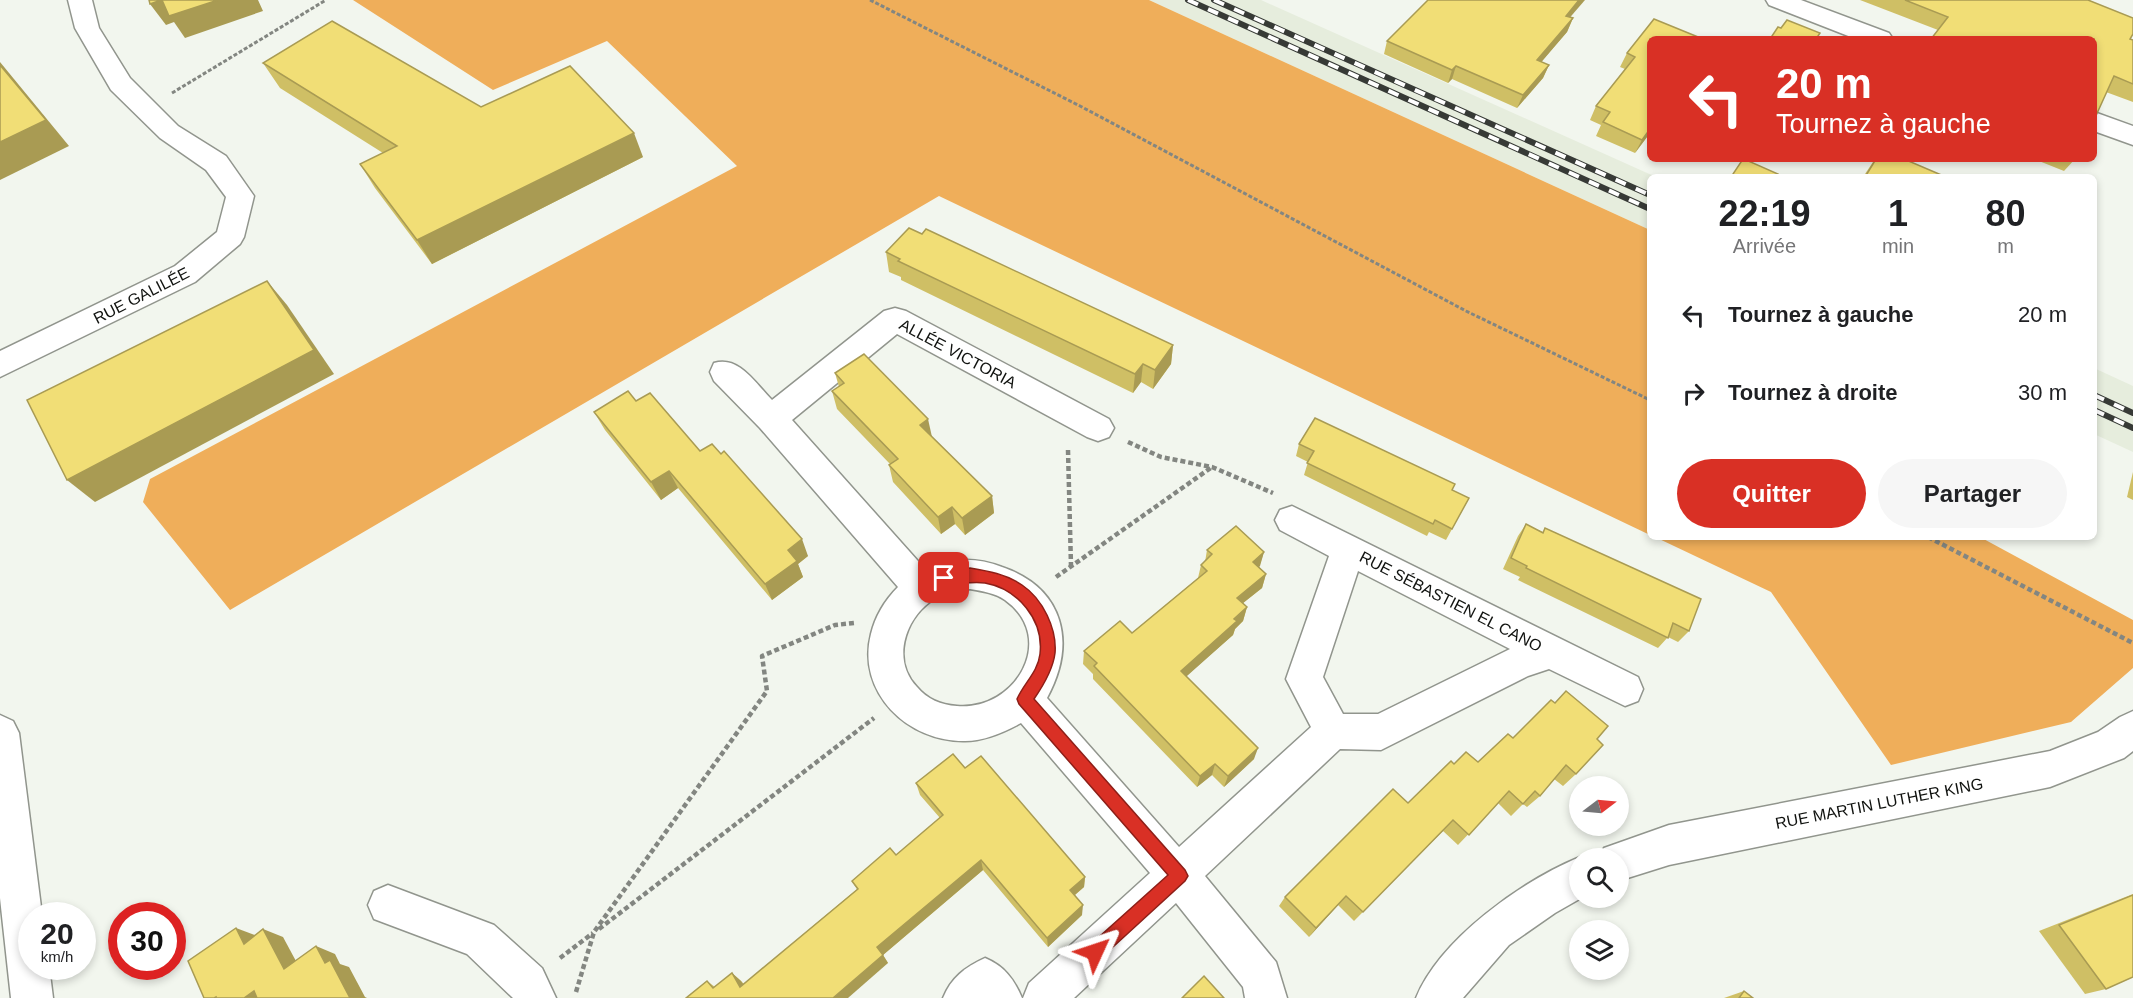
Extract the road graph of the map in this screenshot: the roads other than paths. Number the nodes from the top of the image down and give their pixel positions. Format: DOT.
graph roads {
  1 [pos="80,0"];
  2 [pos="1778,0"];
  3 [pos="1872,36"];
  4 [pos="2097,122"];
  5 [pos="2133,136"];
  6 [pos="0,365"];
  7 [pos="725,372"];
  8 [pos="771,419"];
  9 [pos="1098,428"];
  10 [pos="1292,520"];
  11 [pos="1348,549"];
  12 [pos="920,588"];
  13 [pos="1551,652"];
  14 [pos="1625,689"];
  15 [pos="1024,699"];
  16 [pos="2133,729"];
  17 [pos="1334,731"];
  18 [pos="0,733"];
  19 [pos="1629,858"];
  20 [pos="1179,876"];
  21 [pos="1569,883"];
  22 [pos="388,905"];
  23 [pos="531,991"];
  24 [pos="32,998"];
  25 [pos="964,998"];
  26 [pos="1001,998"];
  27 [pos="1044,998"];
  28 [pos="1266,998"];
  29 [pos="1437,998"];
  1 -- 6 [label="street, RUE GALILÉE"];
  2 -- 3 [label="street"];
  4 -- 5 [label="street"];
  7 -- 8 [label="street"];
  8 -- 9 [label="street, ALLÉE VICTORIA"];
  8 -- 12 [label="street"];
  10 -- 11 [label="street"];
  11 -- 13 [label="street, RUE SÉBASTIEN EL CANO"];
  11 -- 17 [label="street, RUE SÉBASTIEN EL CANO"];
  12 -- 15 [label="street"];
  12 -- 15 [label="street"];
  13 -- 14 [label="street"];
  13 -- 17 [label="street, RUE SÉBASTIEN EL CANO"];
  15 -- 20 [label="street"];
  16 -- 19 [label="street, RUE MARTIN LUTHER KING"];
  17 -- 20 [label="street"];
  18 -- 24 [label="street"];
  20 -- 27 [label="street"];
  20 -- 28 [label="street"];
  21 -- 29 [label="street"];
  22 -- 23 [label="street"];
  25 -- 26 [label="street"];
}
